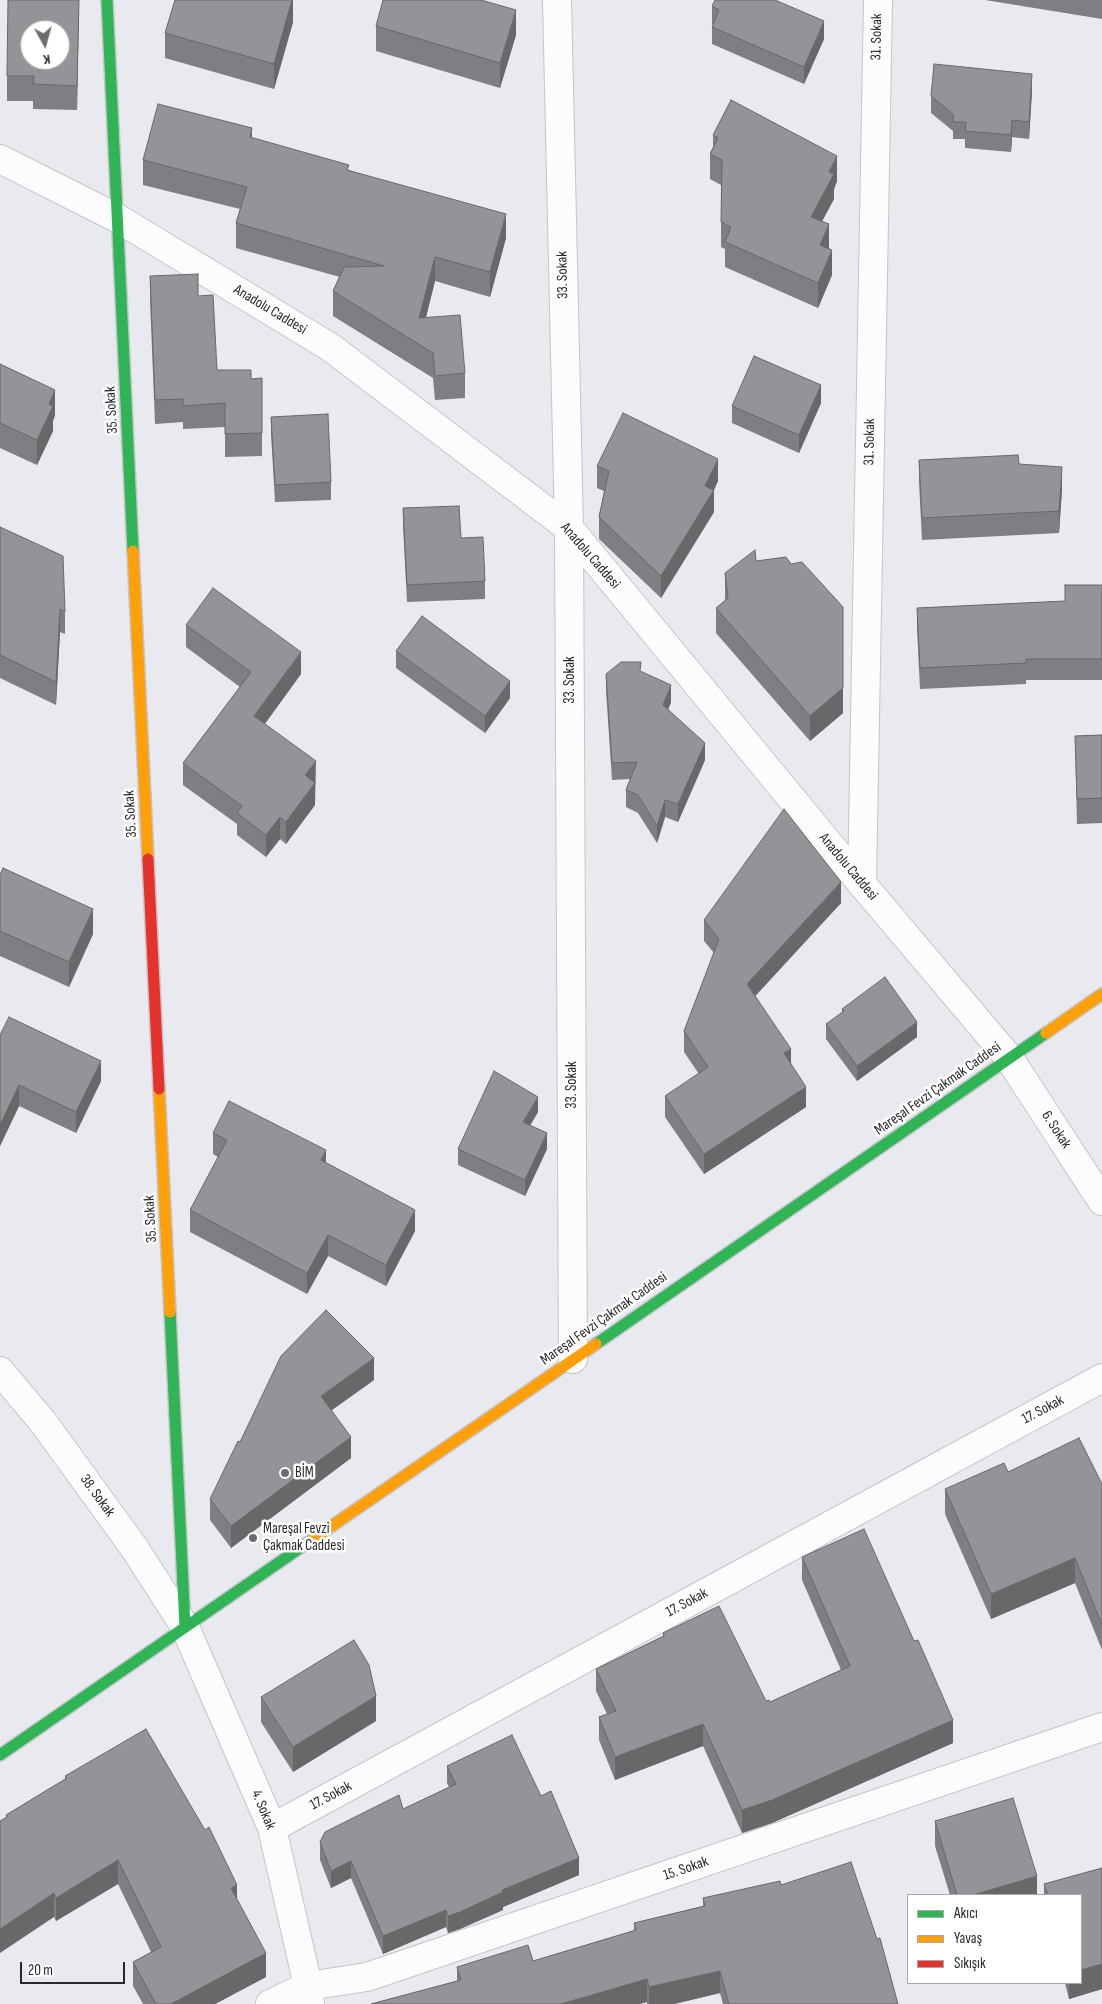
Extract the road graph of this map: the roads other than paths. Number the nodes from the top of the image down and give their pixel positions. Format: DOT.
graph roads {
  1 [pos="107,0"];
  2 [pos="557,0"];
  3 [pos="878,0"];
  4 [pos="0,159"];
  5 [pos="118,218"];
  6 [pos="569,528"];
  7 [pos="862,884"];
  8 [pos="1102,994"];
  9 [pos="1009,1058"];
  10 [pos="1102,1201"];
  11 [pos="573,1359"];
  12 [pos="0,1371"];
  13 [pos="1102,1378"];
  14 [pos="185,1627"];
  15 [pos="1102,1727"];
  16 [pos="0,1754"];
  17 [pos="272,1828"];
  18 [pos="309,1995"];
  19 [pos="270,2004"];
  1 -- 5 [label="street, 35. Sokak"];
  2 -- 6 [label="street, 33. Sokak"];
  3 -- 7 [label="street, 31. Sokak"];
  4 -- 5 [label="street, Anadolu Caddesi"];
  5 -- 6 [label="street, Anadolu Caddesi"];
  5 -- 14 [label="street, 35. Sokak"];
  6 -- 7 [label="street, Anadolu Caddesi"];
  6 -- 11 [label="street, 33. Sokak"];
  7 -- 9 [label="street, Anadolu Caddesi"];
  8 -- 9 [label="street, Mareşal Fevzi Çakmak Caddesi"];
  9 -- 10 [label="street, 6. Sokak"];
  9 -- 11 [label="street, Mareşal Fevzi Çakmak Caddesi"];
  11 -- 14 [label="street, Mareşal Fevzi Çakmak Caddesi"];
  12 -- 14 [label="street, 38. Sokak"];
  13 -- 17 [label="street, 17. Sokak"];
  14 -- 16 [label="street, Mareşal Fevzi Çakmak Caddesi"];
  14 -- 17 [label="street, 4. Sokak"];
  15 -- 18 [label="street, 15. Sokak"];
  17 -- 18 [label="street, 4. Sokak"];
  18 -- 19 [label="street, 15. Sokak"];
}
